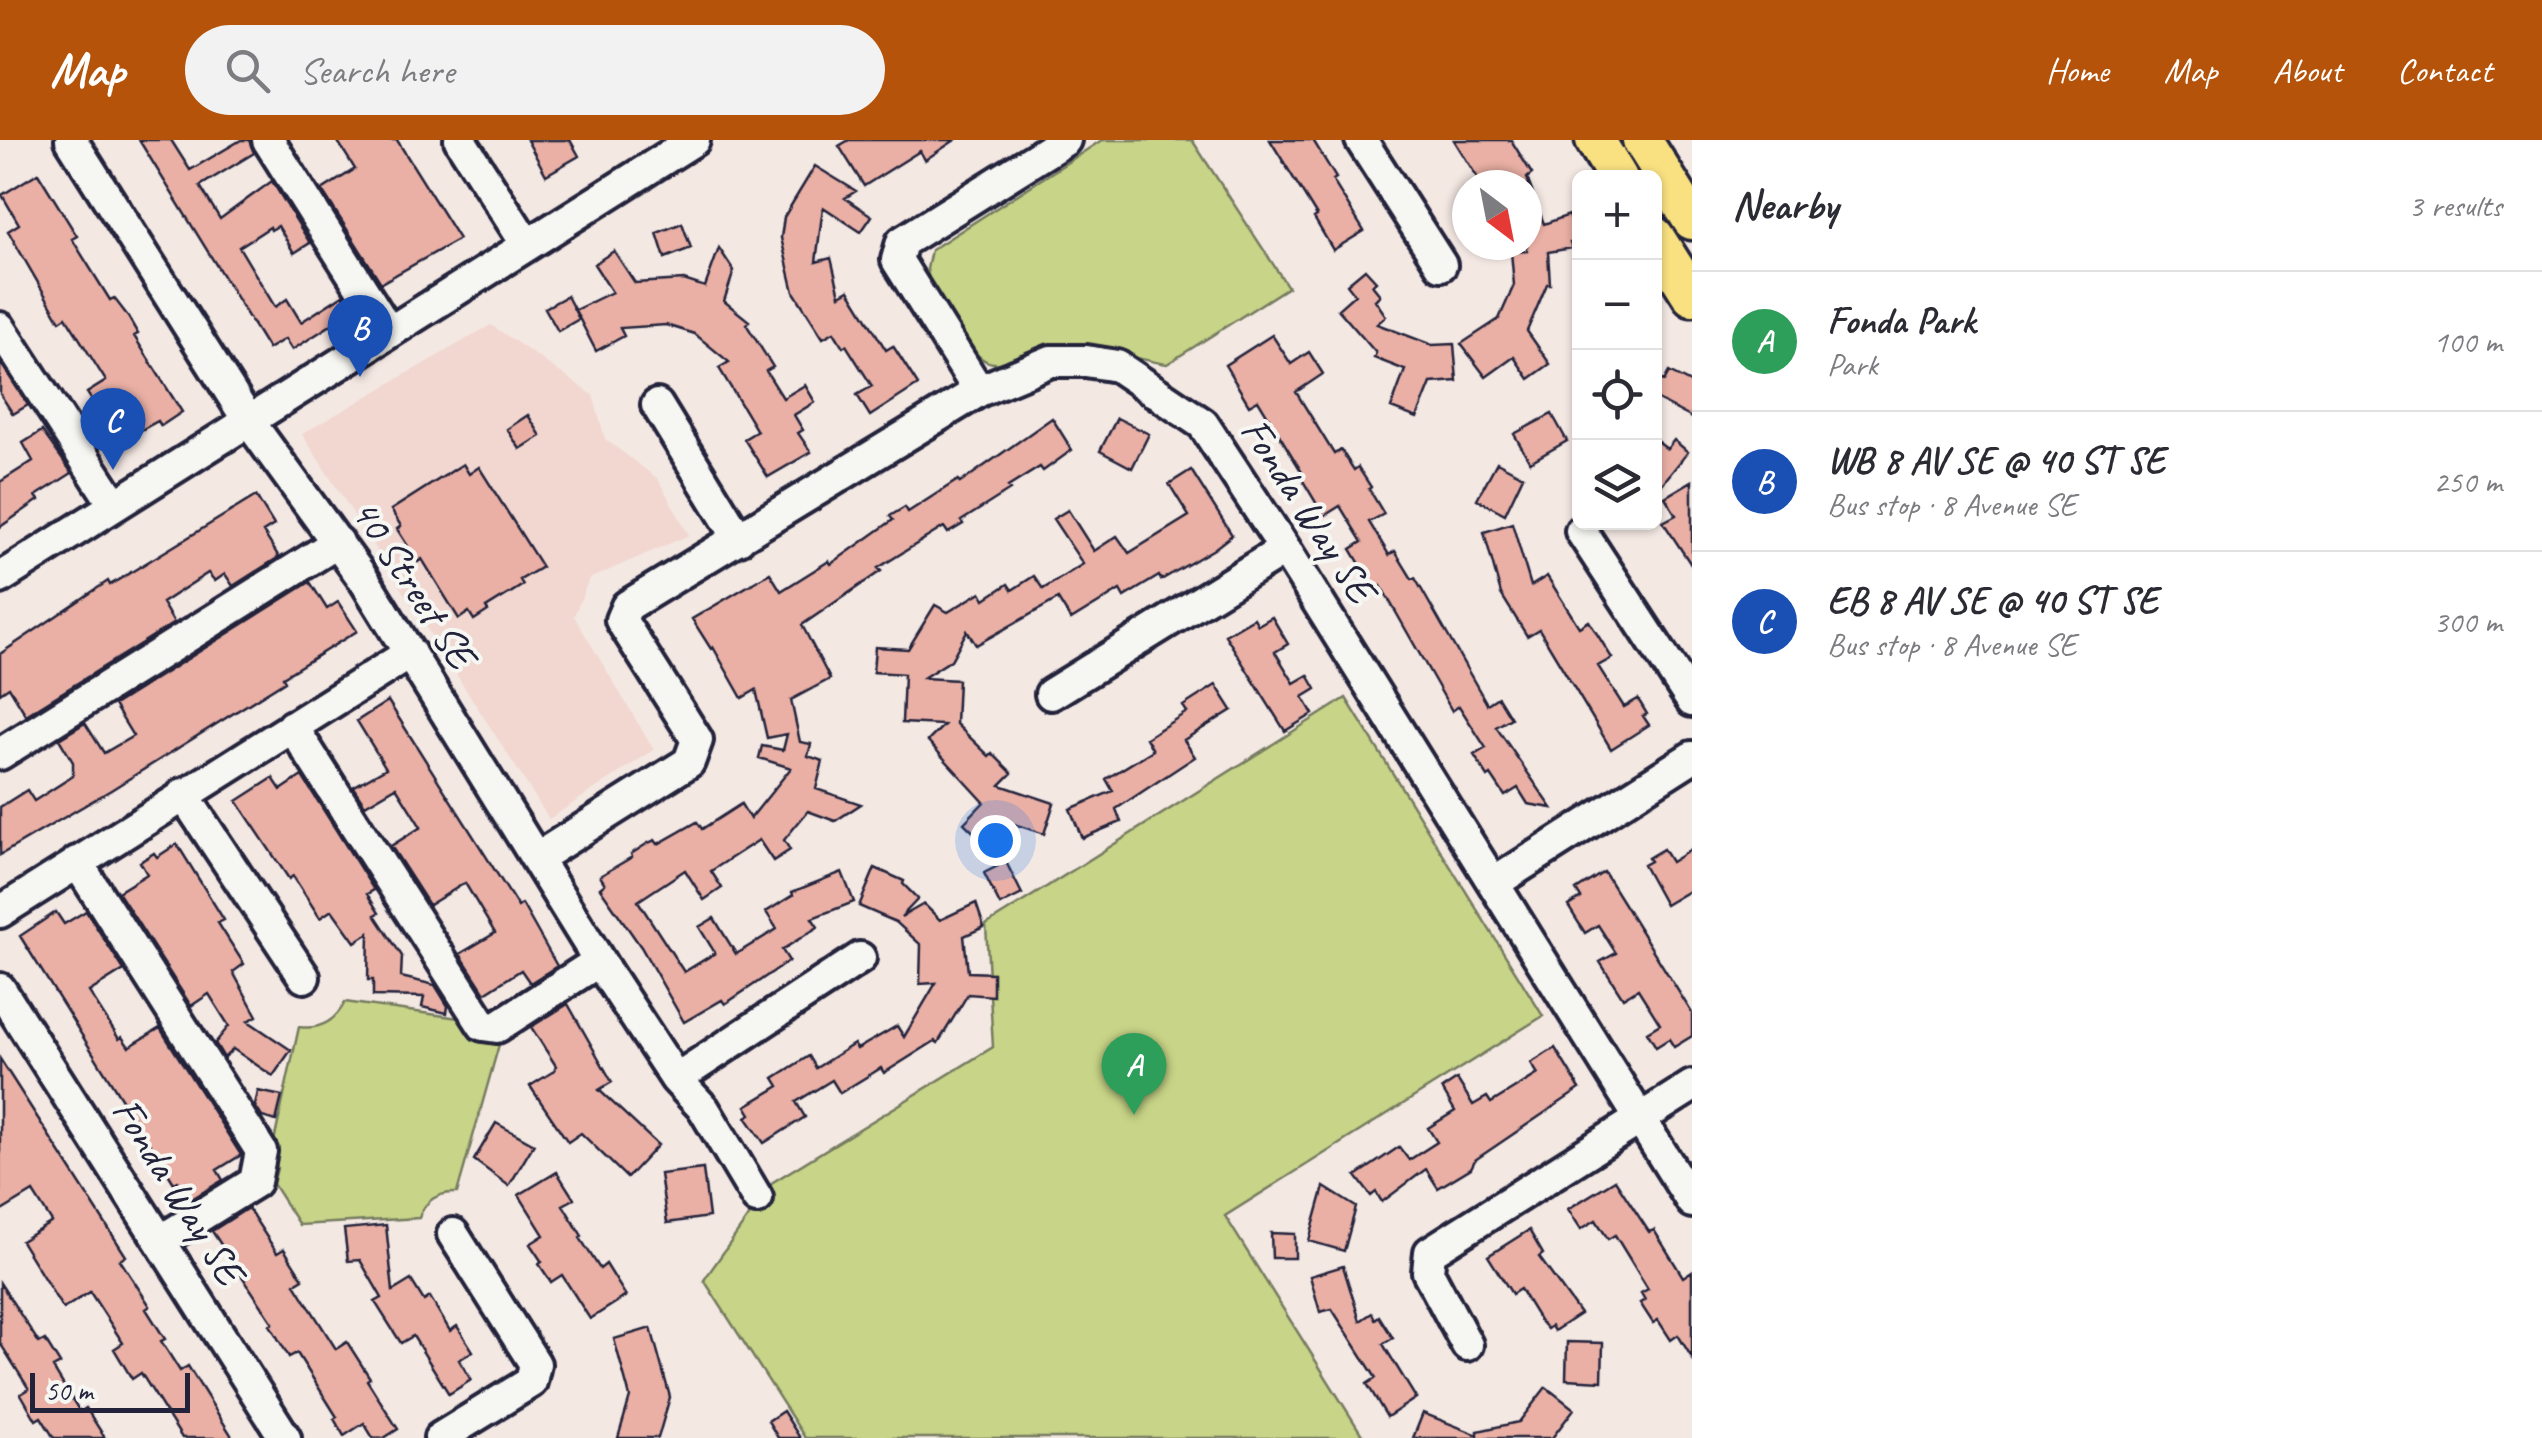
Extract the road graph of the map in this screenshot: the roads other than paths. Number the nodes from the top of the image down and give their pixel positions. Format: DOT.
graph roads {
  1 [pos="71,140"];
  2 [pos="268,140"];
  3 [pos="460,140"];
  4 [pos="694,140"];
  5 [pos="1065,140"];
  6 [pos="1361,140"];
  7 [pos="1595,140"];
  8 [pos="1642,140"];
  9 [pos="659,149"];
  10 [pos="1613,170"];
  11 [pos="1692,220"];
  12 [pos="527,245"];
  13 [pos="1662,249"];
  14 [pos="1441,265"];
  15 [pos="1692,296"];
  16 [pos="0,328"];
  17 [pos="390,332"];
  18 [pos="979,391"];
  19 [pos="657,405"];
  20 [pos="248,420"];
  21 [pos="114,504"];
  22 [pos="1581,531"];
  23 [pos="739,539"];
  24 [pos="338,542"];
  25 [pos="1285,548"];
  26 [pos="0,578"];
  27 [pos="410,653"];
  28 [pos="1051,694"];
  29 [pos="1692,701"];
  30 [pos="292,726"];
  31 [pos="0,754"];
  32 [pos="1692,757"];
  33 [pos="183,794"];
  34 [pos="536,858"];
  35 [pos="77,862"];
  36 [pos="1494,883"];
  37 [pos="0,912"];
  38 [pos="860,958"];
  39 [pos="599,960"];
  40 [pos="304,977"];
  41 [pos="0,989"];
  42 [pos="676,1078"];
  43 [pos="1692,1086"];
  44 [pos="1640,1120"];
  45 [pos="757,1198"];
  46 [pos="1692,1202"];
  47 [pos="453,1234"];
  48 [pos="160,1241"];
  49 [pos="1467,1345"];
  50 [pos="285,1438"];
  51 [pos="440,1438"];
  1 -- 20 [label="street, 40 Street SE"];
  2 -- 17 [label="street"];
  3 -- 12 [label="street"];
  4 -- 9 [label="street"];
  5 -- 18 [label="street"];
  6 -- 14 [label="street"];
  7 -- 10 [label="main road"];
  8 -- 11 [label="main road"];
  9 -- 12 [label="street"];
  12 -- 17 [label="street"];
  13 -- 15 [label="main road"];
  16 -- 21 [label="street"];
  17 -- 20 [label="street"];
  18 -- 23 [label="street, Fonda Way SE"];
  18 -- 25 [label="street, Fonda Way SE"];
  19 -- 23 [label="street"];
  20 -- 21 [label="street"];
  20 -- 24 [label="street, 40 Street SE"];
  21 -- 26 [label="street"];
  22 -- 29 [label="street"];
  23 -- 34 [label="street, Fonda Way SE"];
  24 -- 27 [label="street, 40 Street SE"];
  24 -- 31 [label="street"];
  25 -- 28 [label="street"];
  25 -- 36 [label="street, Fonda Way SE"];
  27 -- 30 [label="street"];
  27 -- 34 [label="street, 40 Street SE"];
  30 -- 33 [label="street"];
  30 -- 39 [label="street"];
  32 -- 36 [label="street"];
  33 -- 35 [label="street"];
  33 -- 40 [label="street"];
  34 -- 39 [label="street, 40 Street SE"];
  35 -- 37 [label="street"];
  35 -- 48 [label="street"];
  36 -- 44 [label="street, Fonda Way SE"];
  38 -- 42 [label="street"];
  39 -- 42 [label="street, 40 Street SE"];
  41 -- 48 [label="street, Fonda Way SE"];
  42 -- 45 [label="street, 40 Street SE"];
  43 -- 44 [label="street"];
  44 -- 46 [label="street, Fonda Way SE"];
  44 -- 49 [label="street"];
  47 -- 51 [label="street"];
  48 -- 50 [label="street, Fonda Way SE"];
}
